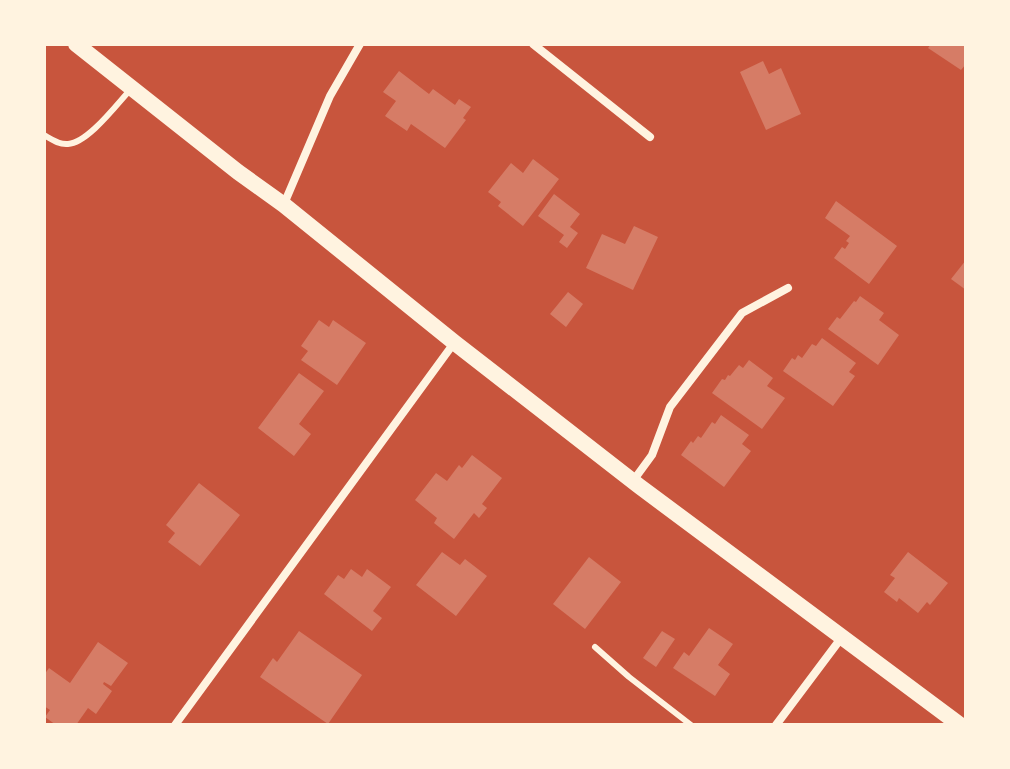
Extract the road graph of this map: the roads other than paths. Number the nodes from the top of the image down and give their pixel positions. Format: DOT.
graph roads {
  1 [pos="76,44"];
  2 [pos="360,44"];
  3 [pos="533,44"];
  4 [pos="132,88"];
  5 [pos="44,135"];
  6 [pos="650,137"];
  7 [pos="284,205"];
  8 [pos="788,288"];
  9 [pos="455,343"];
  10 [pos="633,481"];
  11 [pos="842,637"];
  12 [pos="595,647"];
  13 [pos="175,725"];
  14 [pos="691,725"];
  15 [pos="776,725"];
  16 [pos="960,725"];
  1 -- 4 [label="main road"];
  2 -- 7 [label="street"];
  3 -- 6 [label="street"];
  4 -- 5 [label="lane"];
  4 -- 7 [label="main road"];
  7 -- 9 [label="main road"];
  8 -- 10 [label="street"];
  9 -- 10 [label="main road"];
  9 -- 13 [label="street"];
  10 -- 11 [label="main road"];
  11 -- 15 [label="street"];
  11 -- 16 [label="main road"];
  12 -- 14 [label="lane"];
}
